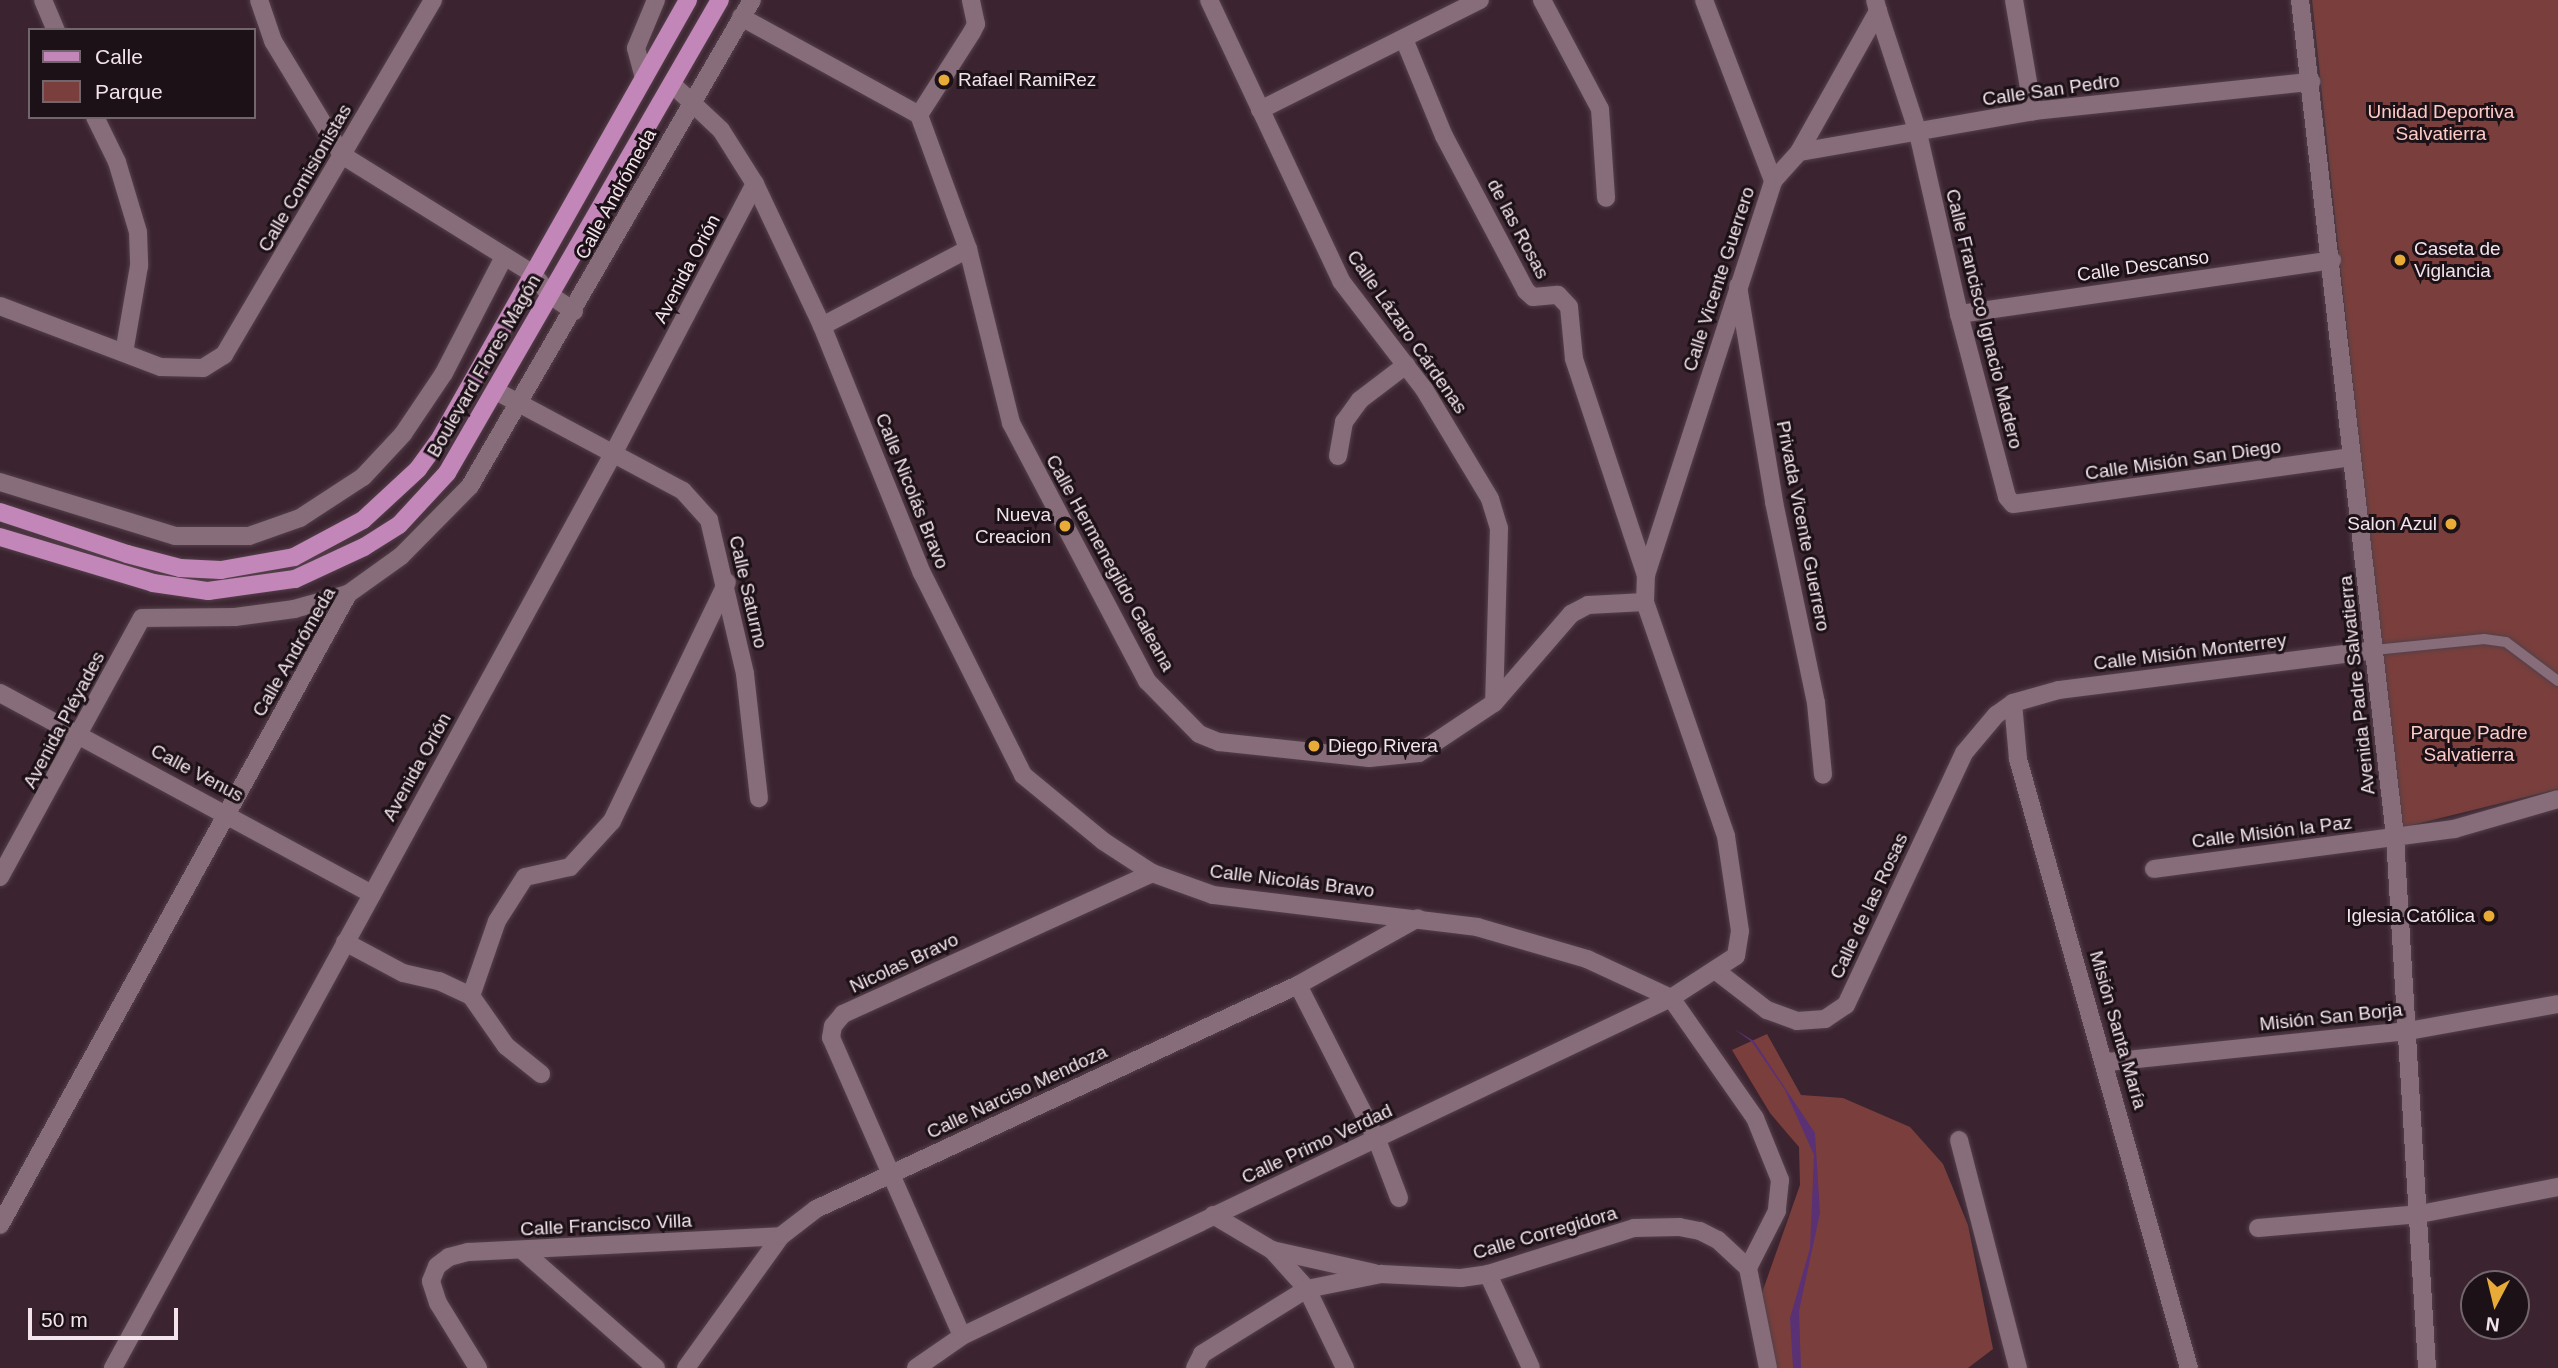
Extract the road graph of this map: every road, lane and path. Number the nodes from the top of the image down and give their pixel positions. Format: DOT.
graph roads {
  1 [pos="43,0"];
  2 [pos="259,0"];
  3 [pos="433,0"];
  4 [pos="656,0"];
  5 [pos="688,0"];
  6 [pos="720,0"];
  7 [pos="752,0"];
  8 [pos="971,0"];
  9 [pos="1209,0"];
  10 [pos="1480,0"];
  11 [pos="1542,0"];
  12 [pos="1704,0"];
  13 [pos="2014,0"];
  14 [pos="2300,0"];
  15 [pos="1877,5"];
  16 [pos="741,17"];
  17 [pos="55,28"];
  18 [pos="1404,39"];
  19 [pos="644,78"];
  20 [pos="2311,82"];
  21 [pos="672,84"];
  22 [pos="693,101"];
  23 [pos="1260,110"];
  24 [pos="2033,111"];
  25 [pos="919,115"];
  26 [pos="96,119"];
  27 [pos="1918,132"];
  28 [pos="1799,152"];
  29 [pos="342,155"];
  30 [pos="1773,181"];
  31 [pos="755,184"];
  32 [pos="1606,198"];
  33 [pos="968,248"];
  34 [pos="504,257"];
  35 [pos="2332,260"];
  36 [pos="533,275"];
  37 [pos="1738,286"];
  38 [pos="550,295"];
  39 [pos="0,306"];
  40 [pos="574,311"];
  41 [pos="1959,314"];
  42 [pos="822,327"];
  43 [pos="124,353"];
  44 [pos="1406,365"];
  45 [pos="496,391"];
  46 [pos="521,404"];
  47 [pos="613,454"];
  48 [pos="1338,456"];
  49 [pos="2352,457"];
  50 [pos="447,473"];
  51 [pos="0,482"];
  52 [pos="470,486"];
  53 [pos="2021,506"];
  54 [pos="0,512"];
  55 [pos="0,537"];
  56 [pos="1646,575"];
  57 [pos="727,582"];
  58 [pos="348,594"];
  59 [pos="1645,602"];
  60 [pos="2374,650"];
  61 [pos="2558,681"];
  62 [pos="0,693"];
  63 [pos="1494,703"];
  64 [pos="2013,703"];
  65 [pos="82,735"];
  66 [pos="1823,775"];
  67 [pos="760,798"];
  68 [pos="2558,799"];
  69 [pos="228,813"];
  70 [pos="2395,837"];
  71 [pos="2154,869"];
  72 [pos="1152,873"];
  73 [pos="0,877"];
  74 [pos="372,894"];
  75 [pos="1418,918"];
  76 [pos="345,942"];
  77 [pos="1715,970"];
  78 [pos="1298,985"];
  79 [pos="471,996"];
  80 [pos="1671,998"];
  81 [pos="2558,1004"];
  82 [pos="2408,1031"];
  83 [pos="2107,1062"];
  84 [pos="541,1074"];
  85 [pos="1377,1140"];
  86 [pos="1959,1140"];
  87 [pos="889,1173"];
  88 [pos="2558,1187"];
  89 [pos="1399,1198"];
  90 [pos="2420,1214"];
  91 [pos="1213,1215"];
  92 [pos="0,1225"];
  93 [pos="2258,1228"];
  94 [pos="781,1236"];
  95 [pos="523,1251"];
  96 [pos="1272,1251"];
  97 [pos="1748,1268"];
  98 [pos="1381,1274"];
  99 [pos="1488,1274"];
  100 [pos="1307,1289"];
  101 [pos="962,1336"];
  102 [pos="113,1368"];
  103 [pos="478,1368"];
  104 [pos="656,1368"];
  105 [pos="686,1368"];
  106 [pos="916,1368"];
  107 [pos="1195,1368"];
  108 [pos="1345,1368"];
  109 [pos="1531,1368"];
  110 [pos="1768,1368"];
  111 [pos="2018,1368"];
  112 [pos="2189,1368"];
  113 [pos="2427,1368"];
  1 -- 17 [label="street"];
  2 -- 29 [label="street"];
  3 -- 29 [label="street, Calle Comisionistas"];
  4 -- 19 [label="street"];
  5 -- 19 [label="main road, Boulevard Flores Magón"];
  6 -- 21 [label="main road, Boulevard Flores Magón"];
  7 -- 16 [label="street, Calle Andrómeda"];
  8 -- 25 [label="street"];
  9 -- 23 [label="street, Calle Lázaro Cárdenas"];
  10 -- 18 [label="street"];
  11 -- 32 [label="street"];
  12 -- 30 [label="street, Calle Vicente Guerrero"];
  13 -- 24 [label="street"];
  14 -- 20 [label="street, Avenida Padre Salvatierra"];
  15 -- 27 [label="street, Calle Francisco Ignacio Madero"];
  15 -- 28 [label="street"];
  16 -- 22 [label="street, Calle Andrómeda"];
  16 -- 25 [label="street"];
  18 -- 23 [label="street"];
  18 -- 56 [label="street, de las Rosas"];
  19 -- 36 [label="main road, Boulevard Flores Magón"];
  20 -- 24 [label="street, Calle San Pedro"];
  20 -- 35 [label="street, Avenida Padre Salvatierra"];
  21 -- 22 [label="street, Calle Nicolás Bravo"];
  21 -- 38 [label="main road, Boulevard Flores Magón"];
  22 -- 31 [label="street, Calle Nicolás Bravo"];
  22 -- 40 [label="street, Calle Andrómeda"];
  23 -- 44 [label="street, Calle Lázaro Cárdenas"];
  24 -- 27 [label="street, Calle San Pedro"];
  25 -- 33 [label="street, Calle Hermenegildo Galeana"];
  26 -- 43 [label="street"];
  27 -- 28 [label="street, Calle San Pedro"];
  27 -- 41 [label="street, Calle Francisco Ignacio Madero"];
  28 -- 30 [label="street"];
  29 -- 34 [label="street"];
  29 -- 43 [label="street, Calle Comisionistas"];
  30 -- 37 [label="street, Calle Vicente Guerrero"];
  31 -- 42 [label="street, Calle Nicolás Bravo"];
  31 -- 47 [label="street, Avenida Orión"];
  33 -- 42 [label="street"];
  33 -- 63 [label="street, Calle Hermenegildo Galeana"];
  34 -- 36 [label="street"];
  34 -- 51 [label="street"];
  35 -- 41 [label="street, Calle Descanso"];
  35 -- 49 [label="street, Avenida Padre Salvatierra"];
  36 -- 38 [label="street"];
  36 -- 54 [label="main road, Boulevard Flores Magón"];
  37 -- 56 [label="street, Calle Vicente Guerrero"];
  37 -- 66 [label="street, Privada Vicente Guerrero"];
  38 -- 40 [label="street"];
  38 -- 45 [label="main road, Boulevard Flores Magón"];
  39 -- 43 [label="street"];
  40 -- 46 [label="street, Calle Andrómeda"];
  41 -- 53 [label="street, Calle Francisco Ignacio Madero"];
  42 -- 72 [label="street, Calle Nicolás Bravo"];
  44 -- 48 [label="street"];
  44 -- 63 [label="street, Calle Lázaro Cárdenas"];
  45 -- 46 [label="street, Calle Saturno"];
  45 -- 50 [label="main road, Boulevard Flores Magón"];
  46 -- 47 [label="street, Calle Saturno"];
  46 -- 52 [label="street, Calle Andrómeda"];
  47 -- 57 [label="street, Calle Saturno"];
  47 -- 74 [label="street, Avenida Orión"];
  49 -- 53 [label="street, Calle Misión San Diego"];
  49 -- 60 [label="street, Avenida Padre Salvatierra"];
  50 -- 52 [label="street"];
  50 -- 55 [label="main road, Boulevard Flores Magón"];
  52 -- 58 [label="street, Calle Andrómeda"];
  56 -- 59 [label="street"];
  57 -- 67 [label="street, Calle Saturno"];
  57 -- 79 [label="street"];
  58 -- 65 [label="street, Avenida Pléyades"];
  58 -- 69 [label="street, Calle Andrómeda"];
  59 -- 63 [label="street, Calle Hermenegildo Galeana"];
  59 -- 77 [label="street, Calle Primo Verdad"];
  60 -- 61 [label="lane"];
  60 -- 64 [label="street, Calle Misión Monterrey"];
  60 -- 70 [label="street, Avenida Padre Salvatierra"];
  62 -- 65 [label="street, Calle Venus"];
  64 -- 77 [label="street, Calle de las Rosas"];
  64 -- 83 [label="street, Misión Santa María"];
  65 -- 69 [label="street, Calle Venus"];
  65 -- 73 [label="street, Avenida Pléyades"];
  68 -- 70 [label="street, Calle Misión la Paz"];
  69 -- 74 [label="street, Calle Venus"];
  69 -- 92 [label="street, Calle Andrómeda"];
  70 -- 71 [label="street, Calle Misión la Paz"];
  70 -- 82 [label="street, Avenida Padre Salvatierra"];
  72 -- 75 [label="street, Calle Nicolás Bravo"];
  72 -- 87 [label="street, Nicolas Bravo"];
  74 -- 76 [label="street, Avenida Orión"];
  75 -- 78 [label="street, Calle Narciso Mendoza"];
  75 -- 80 [label="street, Calle Nicolás Bravo"];
  76 -- 79 [label="street"];
  76 -- 102 [label="street, Avenida Orión"];
  77 -- 80 [label="street, Calle Primo Verdad"];
  78 -- 85 [label="street"];
  78 -- 87 [label="street, Calle Narciso Mendoza"];
  79 -- 84 [label="street"];
  80 -- 85 [label="street, Calle Primo Verdad"];
  80 -- 97 [label="street"];
  81 -- 82 [label="street, Misión San Borja"];
  82 -- 83 [label="street, Misión San Borja"];
  82 -- 90 [label="street, Avenida Padre Salvatierra"];
  83 -- 112 [label="street, Misión Santa María"];
  85 -- 89 [label="street"];
  85 -- 91 [label="street, Calle Primo Verdad"];
  86 -- 111 [label="street"];
  87 -- 94 [label="street, Calle Narciso Mendoza"];
  87 -- 101 [label="street, Nicolas Bravo"];
  88 -- 90 [label="street"];
  90 -- 93 [label="street"];
  90 -- 113 [label="street, Avenida Padre Salvatierra"];
  91 -- 96 [label="street, Calle Corregidora"];
  91 -- 101 [label="street, Calle Primo Verdad"];
  94 -- 95 [label="street, Calle Francisco Villa"];
  94 -- 105 [label="street, Calle Narciso Mendoza"];
  95 -- 103 [label="street, Calle Francisco Villa"];
  95 -- 104 [label="street"];
  96 -- 98 [label="street, Calle Corregidora"];
  96 -- 100 [label="street, Calle Corregidora"];
  97 -- 99 [label="street, Calle Corregidora"];
  97 -- 110 [label="street"];
  98 -- 99 [label="street, Calle Corregidora"];
  98 -- 100 [label="street, Calle Corregidora"];
  99 -- 109 [label="street"];
  100 -- 107 [label="street"];
  100 -- 108 [label="street"];
  101 -- 106 [label="street, Calle Primo Verdad"];
}
